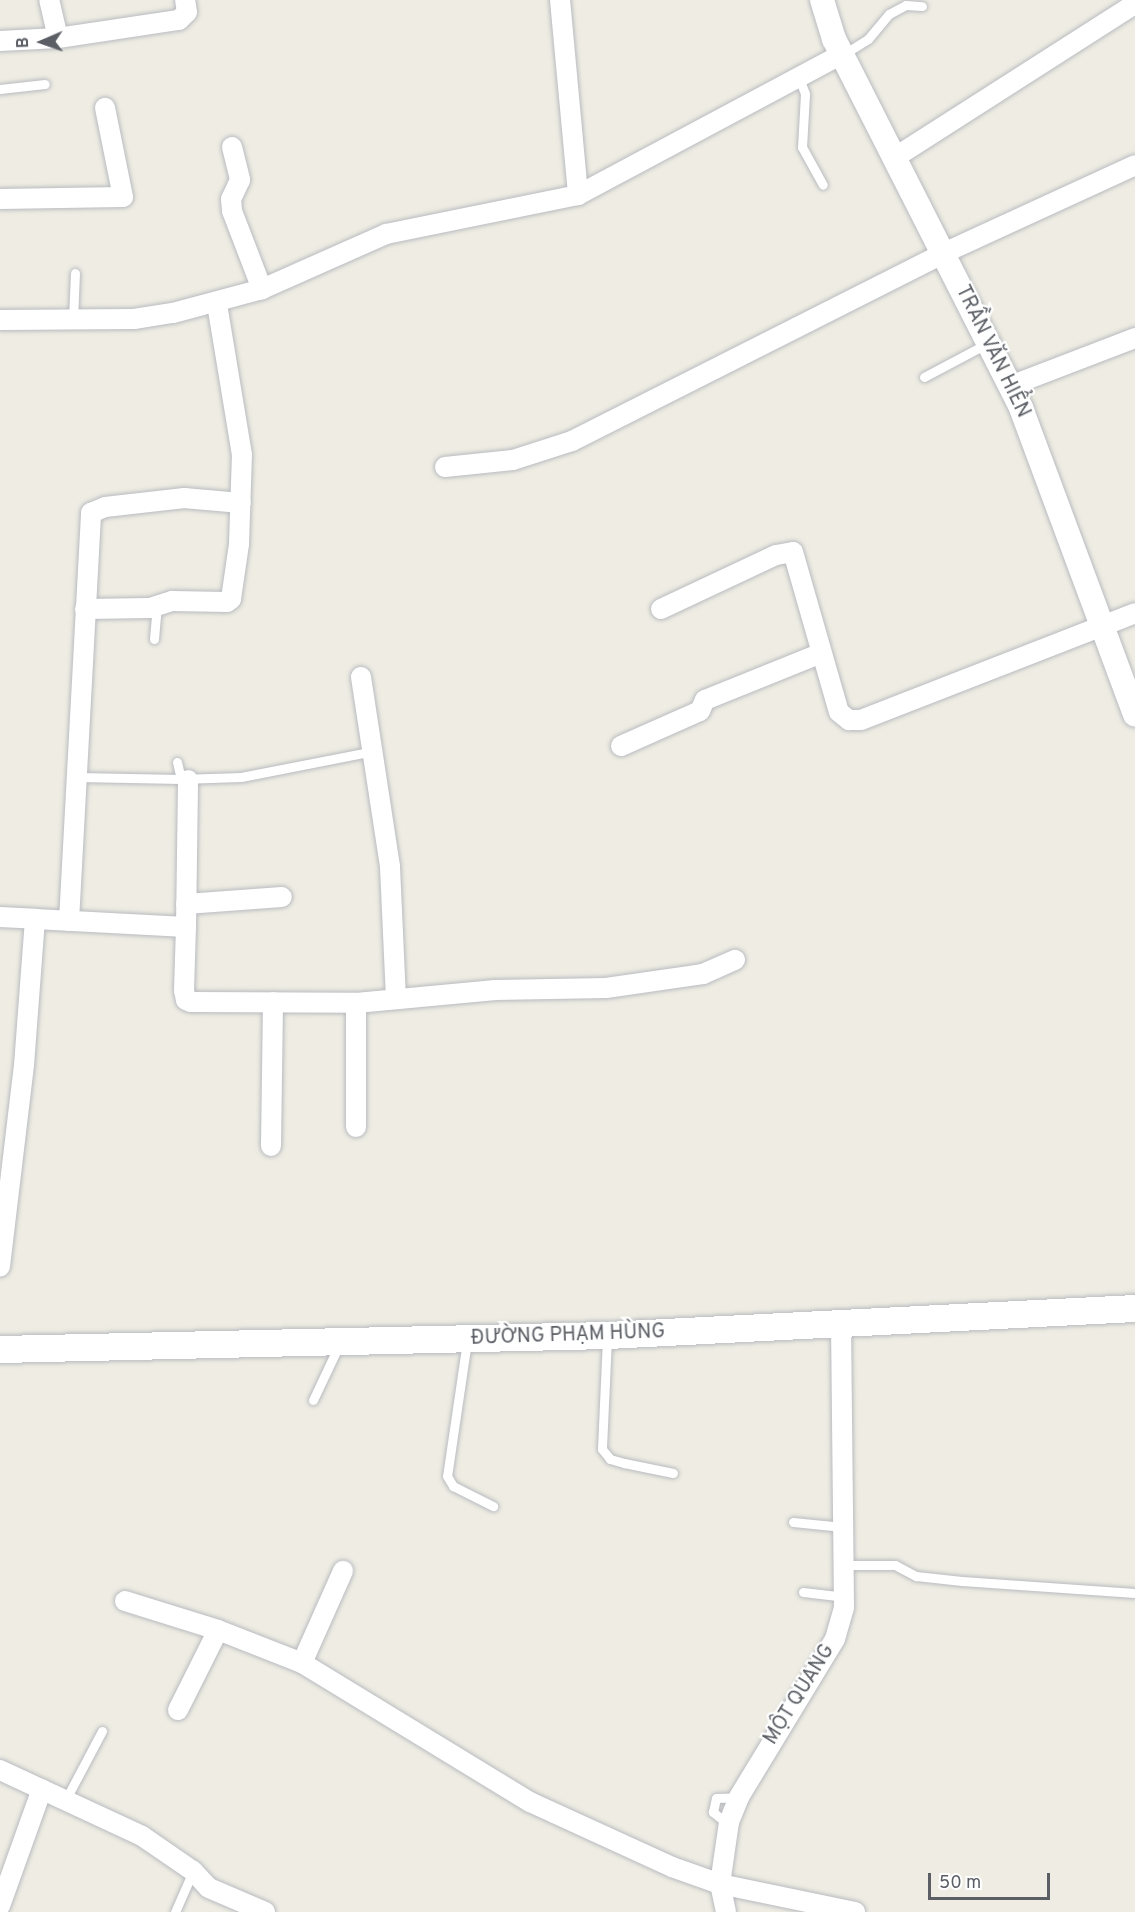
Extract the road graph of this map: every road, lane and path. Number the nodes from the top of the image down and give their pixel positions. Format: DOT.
graph roads {
  1 [pos="49,0"];
  2 [pos="186,0"];
  3 [pos="560,0"];
  4 [pos="822,0"];
  5 [pos="1135,4"];
  6 [pos="922,6"];
  7 [pos="58,38"];
  8 [pos="0,41"];
  9 [pos="843,54"];
  10 [pos="799,78"];
  11 [pos="45,84"];
  12 [pos="0,89"];
  13 [pos="105,108"];
  14 [pos="232,147"];
  15 [pos="908,149"];
  16 [pos="1135,165"];
  17 [pos="823,185"];
  18 [pos="578,195"];
  19 [pos="0,199"];
  20 [pos="959,246"];
  21 [pos="75,273"];
  22 [pos="262,289"];
  23 [pos="216,304"];
  24 [pos="0,320"];
  25 [pos="73,320"];
  26 [pos="1135,338"];
  27 [pos="988,343"];
  28 [pos="924,377"];
  29 [pos="1010,386"];
  30 [pos="445,467"];
  31 [pos="241,503"];
  32 [pos="157,608"];
  33 [pos="85,609"];
  34 [pos="661,609"];
  35 [pos="1117,619"];
  36 [pos="154,639"];
  37 [pos="819,654"];
  38 [pos="361,677"];
  39 [pos="1135,715"];
  40 [pos="621,746"];
  41 [pos="374,750"];
  42 [pos="177,762"];
  43 [pos="77,777"];
  44 [pos="184,779"];
  45 [pos="282,897"];
  46 [pos="186,904"];
  47 [pos="0,917"];
  48 [pos="35,919"];
  49 [pos="69,921"];
  50 [pos="186,927"];
  51 [pos="735,960"];
  52 [pos="396,999"];
  53 [pos="273,1002"];
  54 [pos="356,1003"];
  55 [pos="356,1127"];
  56 [pos="271,1146"];
  57 [pos="0,1267"];
  58 [pos="1135,1308"];
  59 [pos="841,1325"];
  60 [pos="607,1335"];
  61 [pos="468,1338"];
  62 [pos="341,1341"];
  63 [pos="0,1348"];
  64 [pos="313,1400"];
  65 [pos="673,1473"];
  66 [pos="493,1506"];
  67 [pos="793,1521"];
  68 [pos="845,1528"];
  69 [pos="846,1564"];
  70 [pos="343,1571"];
  71 [pos="803,1592"];
  72 [pos="1135,1593"];
  73 [pos="846,1597"];
  74 [pos="125,1601"];
  75 [pos="218,1630"];
  76 [pos="302,1663"];
  77 [pos="178,1710"];
  78 [pos="102,1731"];
  79 [pos="0,1770"];
  80 [pos="42,1789"];
  81 [pos="66,1799"];
  82 [pos="193,1871"];
  83 [pos="720,1884"];
  84 [pos="0,1906"];
  85 [pos="175,1912"];
  86 [pos="265,1912"];
  87 [pos="726,1912"];
  88 [pos="855,1912"];
  1 -- 7 [label="street"];
  2 -- 7 [label="street"];
  3 -- 18 [label="street"];
  4 -- 9 [label="street, TRẦN VĂN HIỂN"];
  5 -- 15 [label="street"];
  6 -- 9 [label="lane"];
  7 -- 8 [label="street"];
  9 -- 10 [label="street"];
  9 -- 15 [label="street, TRẦN VĂN HIỂN"];
  10 -- 17 [label="lane"];
  10 -- 18 [label="street"];
  11 -- 12 [label="lane"];
  13 -- 19 [label="street"];
  14 -- 22 [label="street"];
  15 -- 20 [label="street, TRẦN VĂN HIỂN"];
  16 -- 20 [label="street"];
  18 -- 22 [label="street"];
  20 -- 27 [label="street, TRẦN VĂN HIỂN"];
  20 -- 30 [label="street"];
  21 -- 25 [label="lane"];
  22 -- 23 [label="street"];
  23 -- 25 [label="street"];
  23 -- 31 [label="street"];
  24 -- 25 [label="street"];
  26 -- 29 [label="street"];
  27 -- 28 [label="lane"];
  27 -- 29 [label="street, TRẦN VĂN HIỂN"];
  29 -- 35 [label="street, TRẦN VĂN HIỂN"];
  31 -- 32 [label="street"];
  31 -- 33 [label="street"];
  32 -- 33 [label="street"];
  32 -- 36 [label="lane"];
  33 -- 43 [label="street"];
  34 -- 37 [label="street"];
  35 -- 37 [label="street"];
  35 -- 39 [label="street, TRẦN VĂN HIỂN"];
  37 -- 40 [label="street"];
  38 -- 41 [label="street"];
  41 -- 44 [label="lane"];
  41 -- 52 [label="street"];
  42 -- 44 [label="lane"];
  43 -- 44 [label="lane"];
  43 -- 49 [label="street"];
  44 -- 46 [label="street"];
  45 -- 46 [label="street"];
  46 -- 50 [label="street"];
  47 -- 48 [label="street"];
  48 -- 49 [label="street"];
  48 -- 57 [label="street"];
  49 -- 50 [label="street"];
  50 -- 53 [label="street"];
  51 -- 52 [label="street"];
  52 -- 54 [label="street"];
  53 -- 54 [label="street"];
  53 -- 56 [label="street"];
  54 -- 55 [label="street"];
  58 -- 59 [label="main road, ĐƯỜNG PHẠM HÙNG"];
  59 -- 60 [label="main road, ĐƯỜNG PHẠM HÙNG"];
  59 -- 68 [label="street, MỘT QUANG"];
  60 -- 61 [label="main road, ĐƯỜNG PHẠM HÙNG"];
  60 -- 65 [label="lane"];
  61 -- 62 [label="main road, ĐƯỜNG PHẠM HÙNG"];
  61 -- 66 [label="lane"];
  62 -- 63 [label="main road, ĐƯỜNG PHẠM HÙNG"];
  62 -- 64 [label="lane"];
  67 -- 68 [label="lane"];
  68 -- 69 [label="street, MỘT QUANG"];
  69 -- 72 [label="lane"];
  69 -- 73 [label="street, MỘT QUANG"];
  70 -- 76 [label="street"];
  71 -- 73 [label="lane"];
  73 -- 83 [label="street, MỘT QUANG"];
  74 -- 75 [label="street"];
  75 -- 76 [label="street"];
  75 -- 77 [label="street"];
  76 -- 83 [label="street"];
  78 -- 81 [label="lane"];
  79 -- 80 [label="street"];
  80 -- 81 [label="street"];
  80 -- 84 [label="street"];
  81 -- 82 [label="street"];
  82 -- 85 [label="lane"];
  82 -- 86 [label="street"];
  83 -- 87 [label="street, MỘT QUANG"];
  83 -- 88 [label="street"];
}
